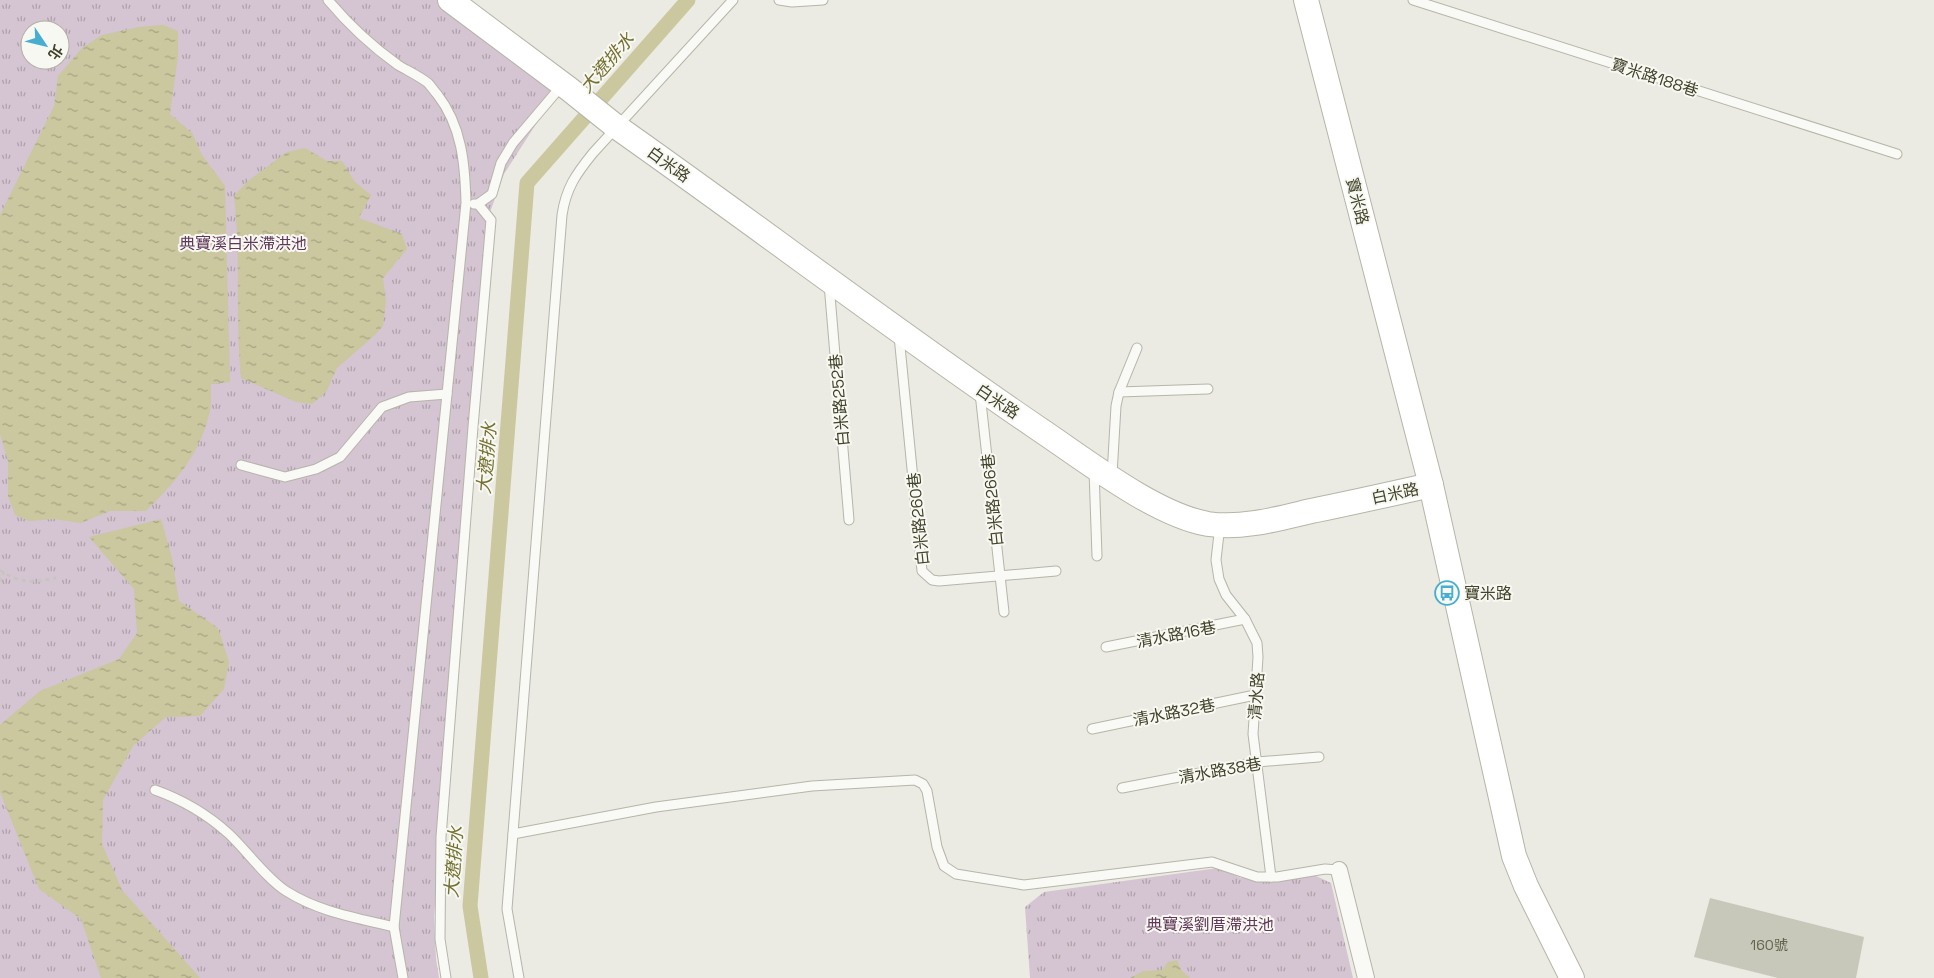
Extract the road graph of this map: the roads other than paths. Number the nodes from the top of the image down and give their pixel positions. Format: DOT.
graph roads {
  1 [pos="328,0"];
  2 [pos="450,0"];
  3 [pos="733,0"];
  4 [pos="779,0"];
  5 [pos="823,0"];
  6 [pos="1306,0"];
  7 [pos="1414,0"];
  8 [pos="566,87"];
  9 [pos="616,126"];
  10 [pos="1897,154"];
  11 [pos="466,203"];
  12 [pos="478,204"];
  13 [pos="829,281"];
  14 [pos="899,331"];
  15 [pos="1137,348"];
  16 [pos="979,388"];
  17 [pos="1208,388"];
  18 [pos="1119,392"];
  19 [pos="447,394"];
  20 [pos="241,465"];
  21 [pos="1103,472"];
  22 [pos="1431,485"];
  23 [pos="849,520"];
  24 [pos="1220,525"];
  25 [pos="1097,556"];
  26 [pos="1056,571"];
  27 [pos="1000,575"];
  28 [pos="1004,612"];
  29 [pos="1245,619"];
  30 [pos="1106,647"];
  31 [pos="1256,695"];
  32 [pos="1092,728"];
  33 [pos="1319,757"];
  34 [pos="1257,762"];
  35 [pos="1122,788"];
  36 [pos="155,790"];
  37 [pos="513,834"];
  38 [pos="1339,870"];
  39 [pos="1271,877"];
  40 [pos="394,927"];
  41 [pos="403,978"];
  42 [pos="446,978"];
  43 [pos="519,978"];
  44 [pos="1366,978"];
  45 [pos="1572,978"];
  1 -- 11 [label="lane"];
  2 -- 8 [label="street"];
  3 -- 9 [label="lane"];
  4 -- 5 [label="lane"];
  6 -- 22 [label="street, 寶米路"];
  7 -- 10 [label="lane, 寶米路188巷"];
  8 -- 9 [label="street, 白米路"];
  8 -- 12 [label="lane"];
  9 -- 13 [label="street, 白米路"];
  9 -- 37 [label="lane"];
  11 -- 12 [label="lane"];
  11 -- 19 [label="lane"];
  12 -- 42 [label="lane"];
  13 -- 14 [label="street, 白米路"];
  13 -- 23 [label="lane, 白米路252巷"];
  14 -- 16 [label="street, 白米路"];
  14 -- 27 [label="lane, 白米路260巷"];
  15 -- 18 [label="lane"];
  16 -- 21 [label="street, 白米路"];
  16 -- 27 [label="lane, 白米路266巷"];
  17 -- 18 [label="lane"];
  18 -- 21 [label="lane"];
  19 -- 20 [label="lane"];
  19 -- 40 [label="lane"];
  21 -- 24 [label="street, 白米路"];
  21 -- 25 [label="lane"];
  22 -- 24 [label="street, 白米路"];
  22 -- 45 [label="street, 寶米路"];
  24 -- 29 [label="lane, 清水路"];
  26 -- 27 [label="lane, 白米路260巷"];
  27 -- 28 [label="lane, 白米路266巷"];
  29 -- 30 [label="lane, 清水路16巷"];
  29 -- 31 [label="lane, 清水路"];
  31 -- 32 [label="lane, 清水路32巷"];
  31 -- 34 [label="lane, 清水路"];
  33 -- 34 [label="lane, 清水路38巷"];
  34 -- 35 [label="lane, 清水路38巷"];
  34 -- 39 [label="lane, 清水路"];
  36 -- 40 [label="lane"];
  37 -- 39 [label="lane"];
  37 -- 43 [label="lane"];
  38 -- 39 [label="lane"];
  38 -- 44 [label="street"];
  40 -- 41 [label="lane"];
}
